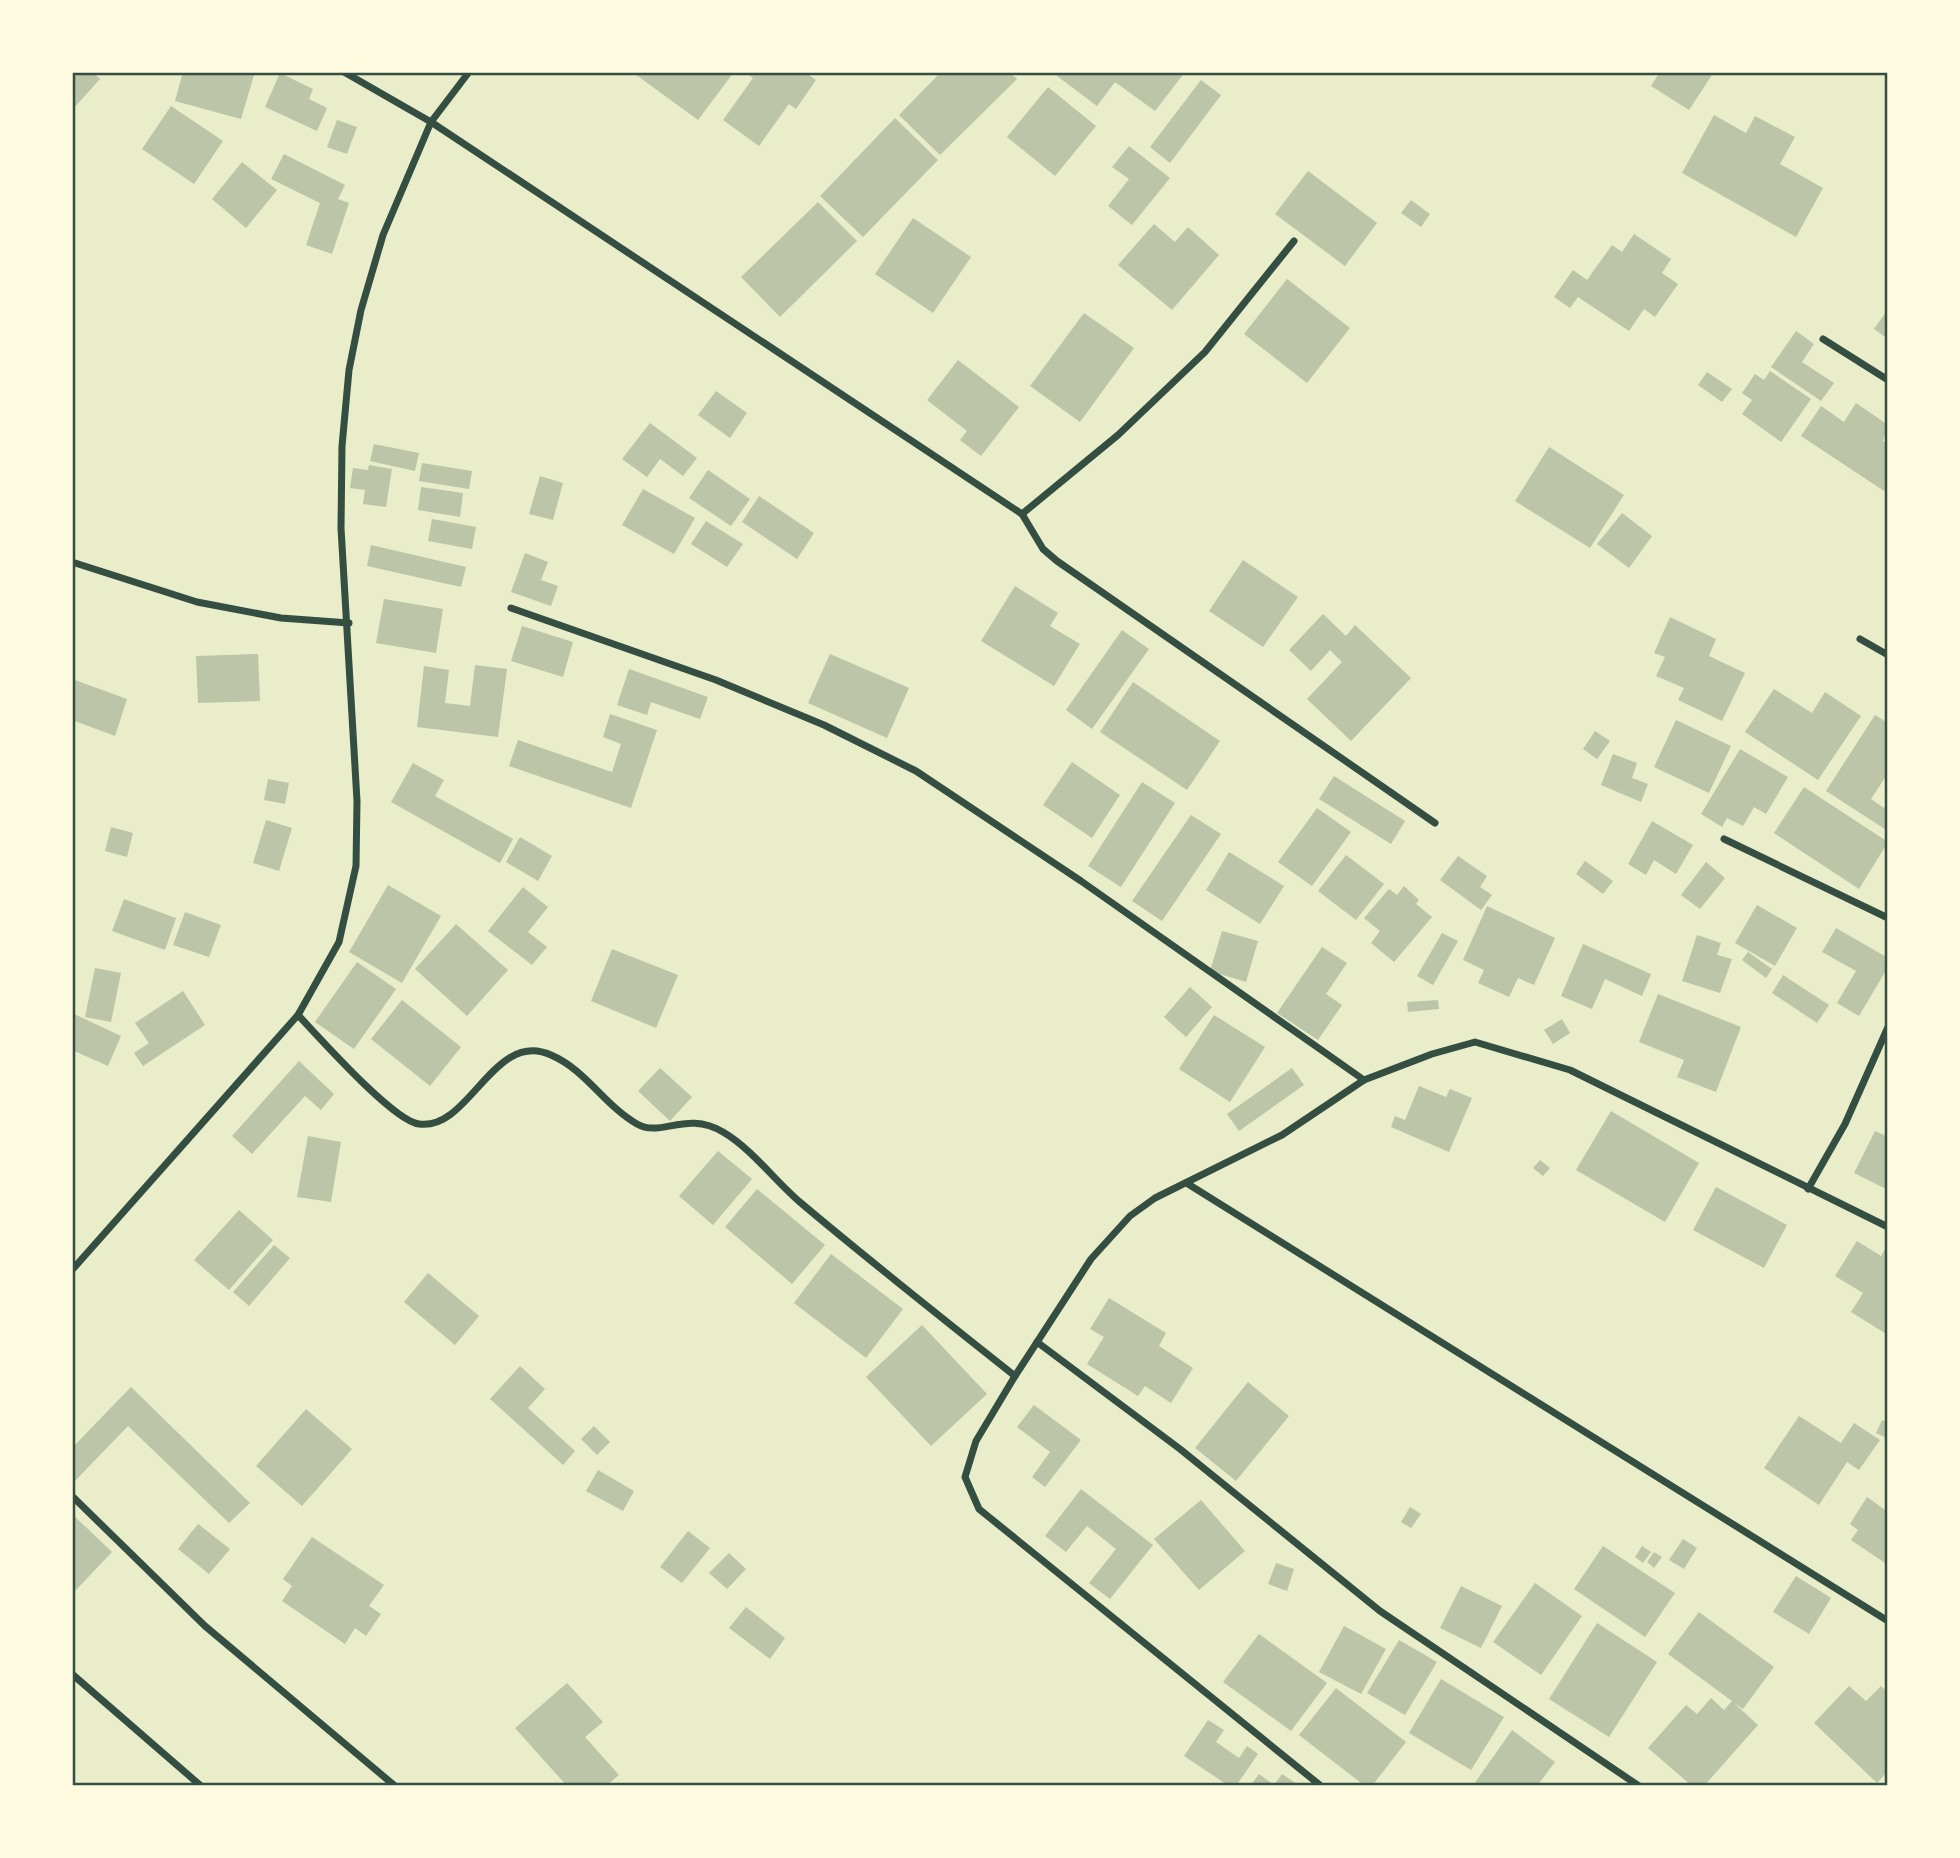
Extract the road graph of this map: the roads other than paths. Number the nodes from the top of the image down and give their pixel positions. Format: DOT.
graph roads {
  1 [pos="344,72"];
  2 [pos="469,72"];
  3 [pos="431,122"];
  4 [pos="1294,241"];
  5 [pos="1823,339"];
  6 [pos="1888,380"];
  7 [pos="1022,513"];
  8 [pos="72,562"];
  9 [pos="511,608"];
  10 [pos="349,623"];
  11 [pos="1860,639"];
  12 [pos="1888,654"];
  13 [pos="1435,823"];
  14 [pos="1724,839"];
  15 [pos="1888,918"];
  16 [pos="298,1015"];
  17 [pos="1888,1027"];
  18 [pos="1364,1080"];
  19 [pos="1188,1184"];
  20 [pos="1808,1189"];
  21 [pos="1888,1227"];
  22 [pos="72,1270"];
  23 [pos="1037,1342"];
  24 [pos="1015,1376"];
  25 [pos="72,1496"];
  26 [pos="1888,1621"];
  27 [pos="72,1674"];
  28 [pos="201,1786"];
  29 [pos="395,1786"];
  30 [pos="1321,1786"];
  31 [pos="1639,1786"];
  1 -- 3 [label="street"];
  2 -- 3 [label="street"];
  3 -- 7 [label="street"];
  3 -- 10 [label="street"];
  4 -- 7 [label="street"];
  5 -- 6 [label="street"];
  7 -- 13 [label="street"];
  8 -- 10 [label="street"];
  9 -- 18 [label="street"];
  10 -- 16 [label="street"];
  11 -- 12 [label="street"];
  14 -- 15 [label="street"];
  16 -- 22 [label="street"];
  16 -- 24 [label="street"];
  17 -- 20 [label="street"];
  18 -- 19 [label="street"];
  18 -- 20 [label="street"];
  19 -- 23 [label="street"];
  19 -- 26 [label="street"];
  20 -- 21 [label="street"];
  23 -- 24 [label="street"];
  23 -- 31 [label="street"];
  24 -- 30 [label="street"];
  25 -- 29 [label="street"];
  27 -- 28 [label="street"];
}
